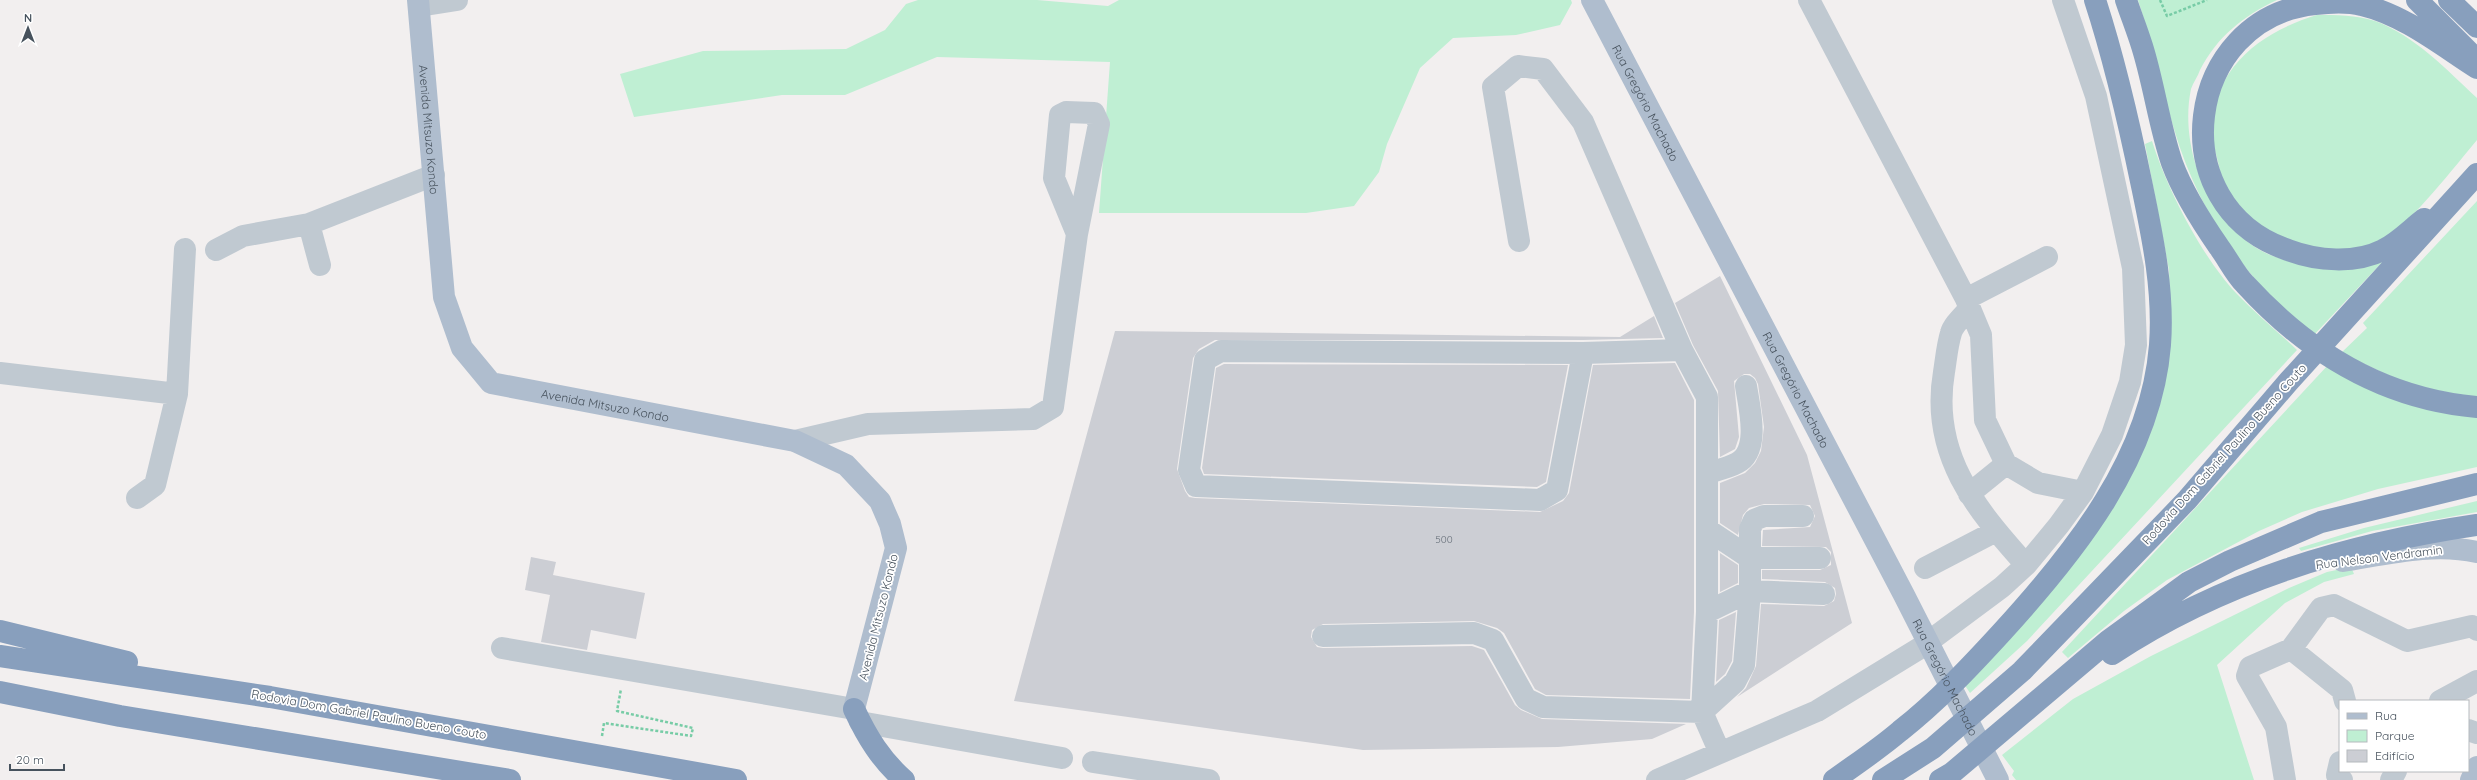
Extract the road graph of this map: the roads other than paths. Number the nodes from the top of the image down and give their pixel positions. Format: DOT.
graph roads {
  1 [pos="458,0"];
  2 [pos="1592,0"];
  3 [pos="1809,0"];
  4 [pos="2062,0"];
  5 [pos="2095,0"];
  6 [pos="2126,0"];
  7 [pos="2417,0"];
  8 [pos="2449,0"];
  9 [pos="418,3"];
  10 [pos="2477,27"];
  11 [pos="2477,59"];
  12 [pos="2477,68"];
  13 [pos="434,175"];
  14 [pos="2470,182"];
  15 [pos="309,224"];
  16 [pos="1077,234"];
  17 [pos="1519,241"];
  18 [pos="185,249"];
  19 [pos="216,250"];
  20 [pos="2048,257"];
  21 [pos="320,265"];
  22 [pos="1967,304"];
  23 [pos="1682,350"];
  24 [pos="1583,353"];
  25 [pos="0,373"];
  26 [pos="1746,386"];
  27 [pos="177,394"];
  28 [pos="2477,408"];
  29 [pos="795,441"];
  30 [pos="2006,464"];
  31 [pos="1707,473"];
  32 [pos="2477,484"];
  33 [pos="2083,492"];
  34 [pos="1970,494"];
  35 [pos="138,498"];
  36 [pos="1803,516"];
  37 [pos="2477,524"];
  38 [pos="1708,530"];
  39 [pos="1996,531"];
  40 [pos="2477,552"];
  41 [pos="1750,558"];
  42 [pos="1820,558"];
  43 [pos="2026,565"];
  44 [pos="1925,568"];
  45 [pos="2281,570"];
  46 [pos="1750,591"];
  47 [pos="1824,594"];
  48 [pos="1707,612"];
  49 [pos="2477,630"];
  50 [pos="0,631"];
  51 [pos="1323,636"];
  52 [pos="502,648"];
  53 [pos="2291,649"];
  54 [pos="0,656"];
  55 [pos="2477,681"];
  56 [pos="4,693"];
  57 [pos="270,697"];
  58 [pos="2345,700"];
  59 [pos="2442,700"];
  60 [pos="1702,712"];
  61 [pos="857,715"];
  62 [pos="2020,716"];
  63 [pos="1720,753"];
  64 [pos="1062,758"];
  65 [pos="1093,762"];
  66 [pos="2339,766"];
  67 [pos="2477,766"];
  68 [pos="510,780"];
  69 [pos="736,780"];
  70 [pos="904,780"];
  71 [pos="1209,780"];
  72 [pos="1657,780"];
  73 [pos="1834,780"];
  74 [pos="1883,780"];
  75 [pos="1940,780"];
  76 [pos="1998,780"];
  77 [pos="2285,780"];
  78 [pos="2342,780"];
  79 [pos="2471,780"];
  1 -- 9 [label="street"];
  2 -- 76 [label="main road, Rua Gregório Machado"];
  3 -- 22 [label="street"];
  4 -- 33 [label="street"];
  5 -- 73 [label="highway"];
  6 -- 28 [label="highway"];
  7 -- 11 [label="highway"];
  8 -- 10 [label="highway"];
  9 -- 13 [label="main road, Avenida Mitsuzo Kondo"];
  12 -- 14 [label="highway"];
  13 -- 15 [label="street"];
  13 -- 29 [label="main road, Avenida Mitsuzo Kondo"];
  14 -- 74 [label="highway, Rodovia Dom Gabriel Paulino Bueno Couto"];
  15 -- 19 [label="street"];
  15 -- 21 [label="street"];
  16 -- 16 [label="street"];
  16 -- 29 [label="street"];
  17 -- 23 [label="street"];
  18 -- 27 [label="street"];
  20 -- 22 [label="street"];
  22 -- 30 [label="street"];
  22 -- 34 [label="street"];
  23 -- 24 [label="street"];
  23 -- 31 [label="street"];
  24 -- 24 [label="street"];
  25 -- 27 [label="street"];
  26 -- 31 [label="street"];
  27 -- 35 [label="street"];
  29 -- 61 [label="main road, Avenida Mitsuzo Kondo"];
  30 -- 33 [label="street"];
  30 -- 34 [label="street"];
  31 -- 38 [label="street"];
  32 -- 62 [label="highway"];
  33 -- 43 [label="street"];
  34 -- 39 [label="street"];
  36 -- 41 [label="street"];
  37 -- 45 [label="highway"];
  38 -- 41 [label="street"];
  38 -- 48 [label="street"];
  39 -- 43 [label="street"];
  39 -- 44 [label="street"];
  40 -- 45 [label="main road, Rua Nelson Vendramin"];
  41 -- 42 [label="street"];
  41 -- 46 [label="street"];
  43 -- 63 [label="street"];
  45 -- 62 [label="highway"];
  46 -- 47 [label="street"];
  46 -- 48 [label="street"];
  46 -- 60 [label="street"];
  48 -- 60 [label="street"];
  49 -- 53 [label="street"];
  50 -- 57 [label="highway"];
  51 -- 60 [label="street"];
  52 -- 61 [label="street"];
  53 -- 58 [label="street"];
  53 -- 77 [label="street"];
  54 -- 57 [label="highway, Rodovia Dom Gabriel Paulino Bueno Couto"];
  55 -- 59 [label="street"];
  56 -- 68 [label="highway"];
  57 -- 69 [label="highway, Rodovia Dom Gabriel Paulino Bueno Couto"];
  60 -- 63 [label="street"];
  61 -- 64 [label="street"];
  61 -- 70 [label="highway"];
  62 -- 75 [label="highway"];
  63 -- 72 [label="street"];
  65 -- 71 [label="street"];
  66 -- 78 [label="street"];
  67 -- 79 [label="main road"];
}
